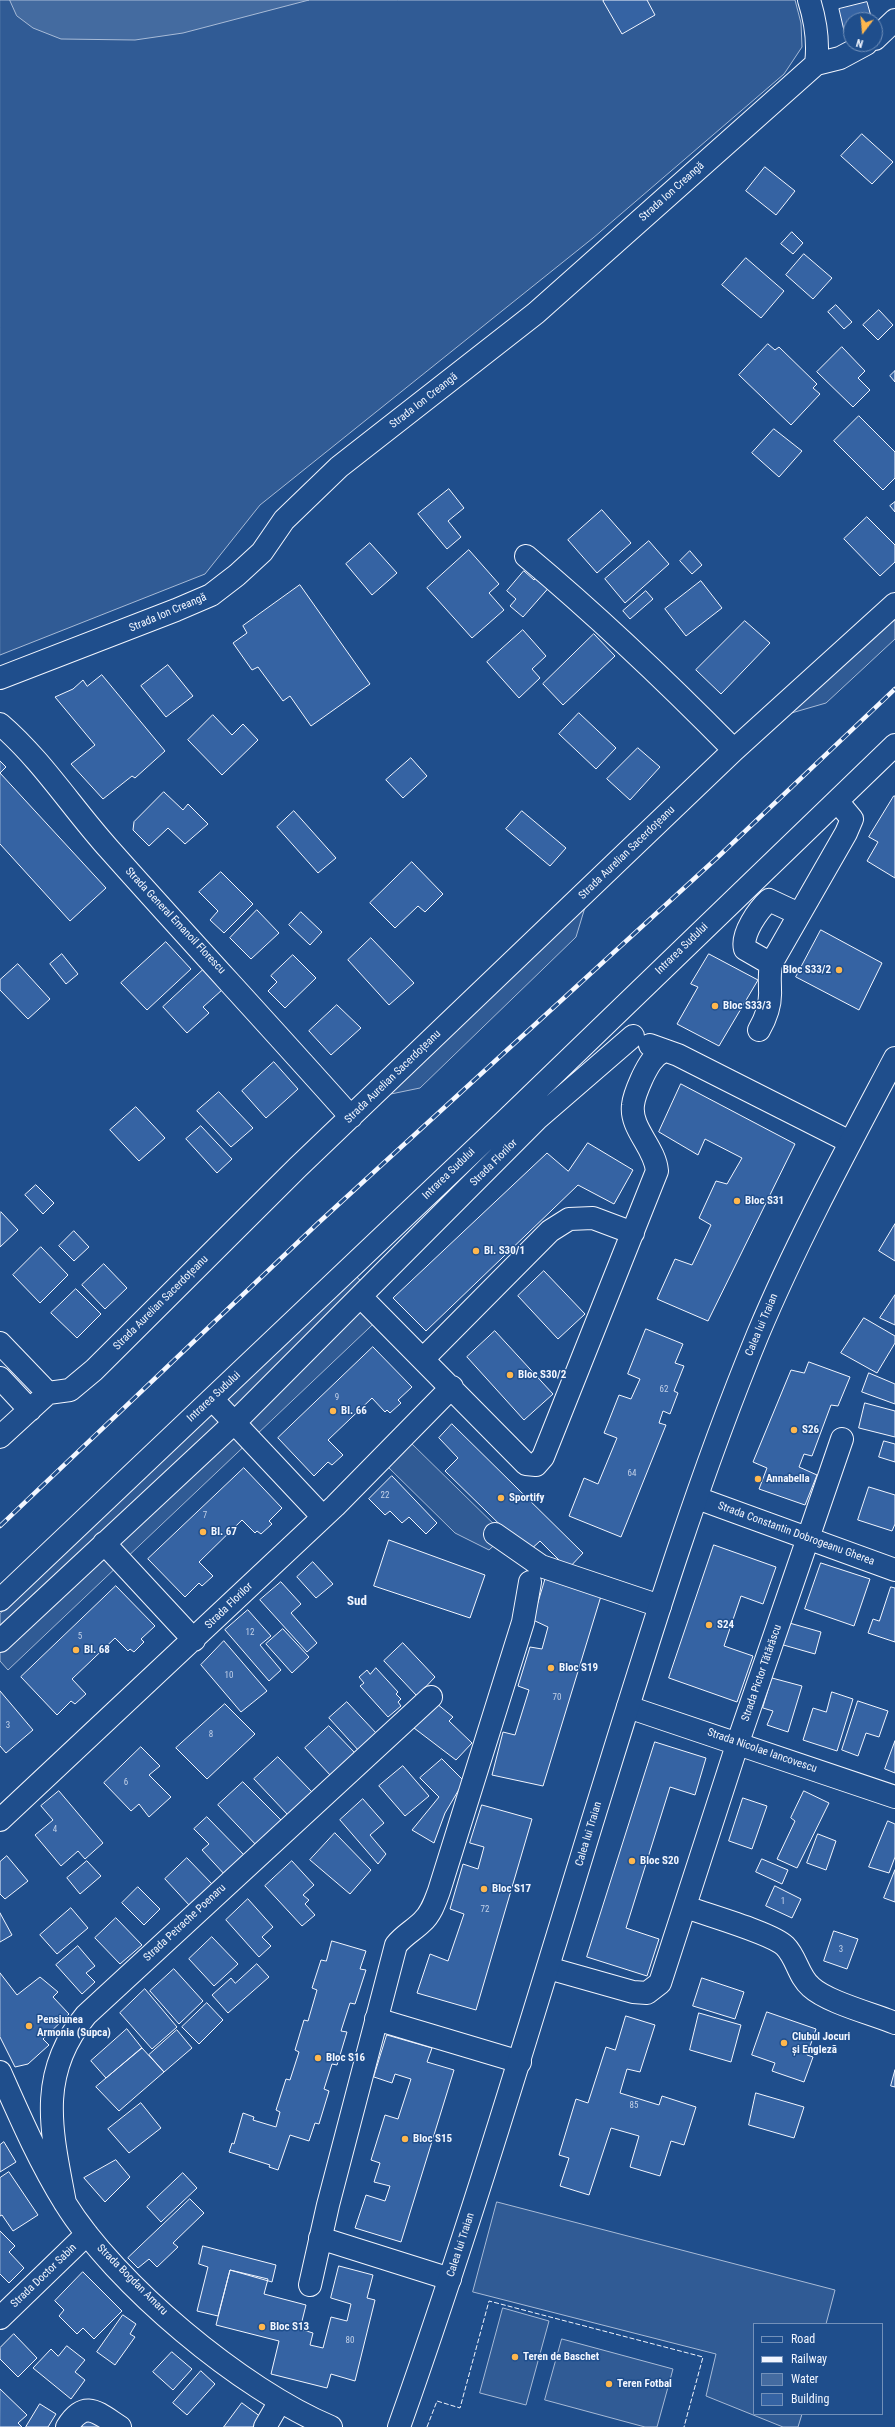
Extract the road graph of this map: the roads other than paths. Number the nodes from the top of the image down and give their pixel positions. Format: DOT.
graph roads {
  1 [pos="809,0"];
  2 [pos="895,20"];
  3 [pos="883,31"];
  4 [pos="851,52"];
  5 [pos="816,64"];
  6 [pos="526,556"];
  7 [pos="895,604"];
  8 [pos="0,678"];
  9 [pos="0,724"];
  10 [pos="895,745"];
  11 [pos="734,750"];
  12 [pos="837,801"];
  13 [pos="799,914"];
  14 [pos="770,964"];
  15 [pos="610,1020"];
  16 [pos="759,1030"];
  17 [pos="633,1036"];
  18 [pos="664,1051"];
  19 [pos="894,1061"];
  20 [pos="350,1117"];
  21 [pos="850,1142"];
  22 [pos="633,1233"];
  23 [pos="361,1297"];
  24 [pos="0,1343"];
  25 [pos="424,1358"];
  26 [pos="0,1378"];
  27 [pos="452,1387"];
  28 [pos="48,1393"];
  29 [pos="212,1399"];
  30 [pos="30,1410"];
  31 [pos="234,1423"];
  32 [pos="0,1437"];
  33 [pos="842,1440"];
  34 [pos="697,1498"];
  35 [pos="323,1517"];
  36 [pos="495,1534"];
  37 [pos="808,1538"];
  38 [pos="104,1543"];
  39 [pos="895,1570"];
  40 [pos="530,1582"];
  41 [pos="0,1600"];
  42 [pos="660,1606"];
  43 [pos="194,1640"];
  44 [pos="0,1641"];
  45 [pos="431,1697"];
  46 [pos="628,1706"];
  47 [pos="738,1742"];
  48 [pos="895,1796"];
  49 [pos="0,1820"];
  50 [pos="686,1908"];
  51 [pos="548,1968"];
  52 [pos="376,2019"];
  53 [pos="895,2023"];
  54 [pos="520,2062"];
  55 [pos="2,2082"];
  56 [pos="65,2203"];
  57 [pos="87,2234"];
  58 [pos="320,2238"];
  59 [pos="450,2279"];
  60 [pos="310,2285"];
  61 [pos="0,2318"];
  62 [pos="280,2401"];
  63 [pos="67,2427"];
  64 [pos="120,2427"];
  65 [pos="265,2427"];
  66 [pos="330,2427"];
  67 [pos="399,2427"];
  1 -- 5 [label="street"];
  2 -- 3 [label="street"];
  4 -- 5 [label="street, Strada Ion Creangă"];
  5 -- 8 [label="street, Strada Ion Creangă"];
  6 -- 11 [label="street"];
  7 -- 11 [label="street, Strada Aurelian Sacerdoțeanu"];
  9 -- 20 [label="street, Strada General Emanoil Florescu"];
  10 -- 12 [label="street, Intrarea Sudului"];
  11 -- 20 [label="street, Strada Aurelian Sacerdoțeanu"];
  12 -- 13 [label="street"];
  12 -- 15 [label="street, Intrarea Sudului"];
  13 -- 14 [label="street"];
  13 -- 14 [label="street"];
  14 -- 16 [label="street"];
  15 -- 17 [label="street"];
  15 -- 29 [label="street, Intrarea Sudului"];
  17 -- 18 [label="street"];
  17 -- 23 [label="street, Strada Florilor"];
  18 -- 21 [label="street"];
  18 -- 22 [label="street"];
  19 -- 21 [label="street, Calea lui Traian"];
  20 -- 28 [label="street, Strada Aurelian Sacerdoțeanu"];
  21 -- 34 [label="street, Calea lui Traian"];
  22 -- 25 [label="street"];
  22 -- 27 [label="street"];
  23 -- 25 [label="street"];
  23 -- 31 [label="street, Strada Florilor"];
  24 -- 28 [label="street"];
  25 -- 27 [label="street"];
  26 -- 30 [label="street"];
  27 -- 35 [label="street, Strada Florilor"];
  28 -- 30 [label="street"];
  29 -- 31 [label="street"];
  29 -- 41 [label="street, Intrarea Sudului"];
  30 -- 32 [label="street"];
  31 -- 35 [label="street"];
  31 -- 38 [label="street, Strada Florilor"];
  33 -- 37 [label="street, Strada Pictor Tătărăscu"];
  34 -- 37 [label="street, Strada Constantin Dobrogeanu Gherea"];
  34 -- 42 [label="street, Calea lui Traian"];
  35 -- 43 [label="street, Strada Florilor"];
  36 -- 42 [label="street"];
  37 -- 39 [label="street, Strada Constantin Dobrogeanu Gherea"];
  37 -- 47 [label="street, Strada Pictor Tătărăscu"];
  38 -- 43 [label="street"];
  38 -- 44 [label="street, Strada Florilor"];
  40 -- 52 [label="street"];
  42 -- 46 [label="street, Calea lui Traian"];
  43 -- 49 [label="street, Strada Florilor"];
  45 -- 56 [label="street, Strada Petrache Poenaru"];
  46 -- 47 [label="street, Strada Nicolae Iancovescu"];
  46 -- 51 [label="street, Calea lui Traian"];
  47 -- 48 [label="street, Strada Nicolae Iancovescu"];
  47 -- 50 [label="street, Strada Pictor Tătărăscu"];
  50 -- 51 [label="street, Strada Pictor Tătărăscu"];
  50 -- 53 [label="street"];
  51 -- 54 [label="street, Calea lui Traian"];
  52 -- 54 [label="street"];
  52 -- 58 [label="street"];
  54 -- 59 [label="street, Calea lui Traian"];
  55 -- 56 [label="street, Strada Bogdan Amaru"];
  56 -- 57 [label="street, Strada Bogdan Amaru"];
  57 -- 61 [label="street, Strada Doctor Sabin"];
  57 -- 62 [label="street, Strada Bogdan Amaru"];
  58 -- 59 [label="street"];
  58 -- 60 [label="street"];
  59 -- 67 [label="street, Calea lui Traian"];
  62 -- 65 [label="street"];
  62 -- 66 [label="street, Strada Bogdan Amaru"];
  63 -- 64 [label="street"];
}
